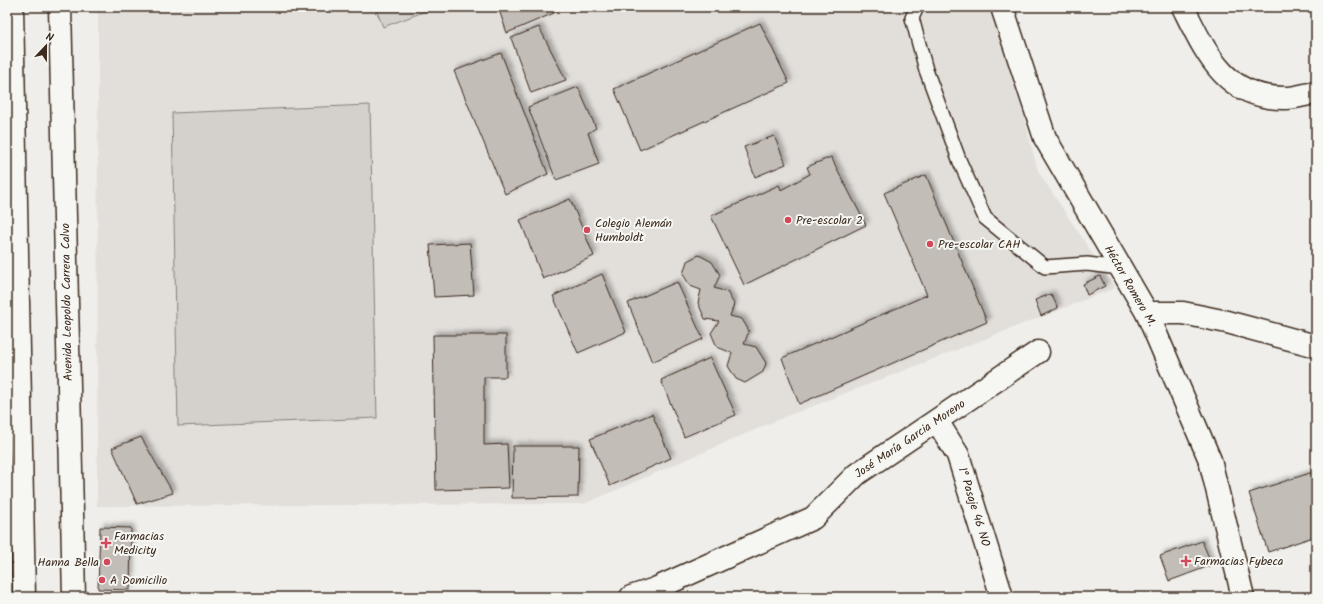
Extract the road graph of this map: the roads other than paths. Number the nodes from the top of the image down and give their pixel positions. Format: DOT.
graph roads {
  1 [pos="12,7"];
  2 [pos="60,7"];
  3 [pos="917,7"];
  4 [pos="1002,7"];
  5 [pos="1183,7"];
  6 [pos="1316,93"];
  7 [pos="1120,268"];
  8 [pos="1147,313"];
  9 [pos="1316,346"];
  10 [pos="1038,352"];
  11 [pos="937,421"];
  12 [pos="24,597"];
  13 [pos="74,597"];
  14 [pos="631,597"];
  15 [pos="1002,597"];
  16 [pos="1243,597"];
  1 -- 12 [label="street"];
  2 -- 13 [label="street, Avenida Leopoldo Carrera Calvo"];
  3 -- 7 [label="lane"];
  4 -- 7 [label="street, Héctor Romero M."];
  5 -- 6 [label="street"];
  7 -- 8 [label="street, Héctor Romero M."];
  8 -- 9 [label="street"];
  8 -- 16 [label="street, Héctor Romero M."];
  10 -- 11 [label="street, José María Garcia Moreno"];
  11 -- 14 [label="street, José María Garcia Moreno"];
  11 -- 15 [label="street, 1° Pasaje 46 NO"];
}
